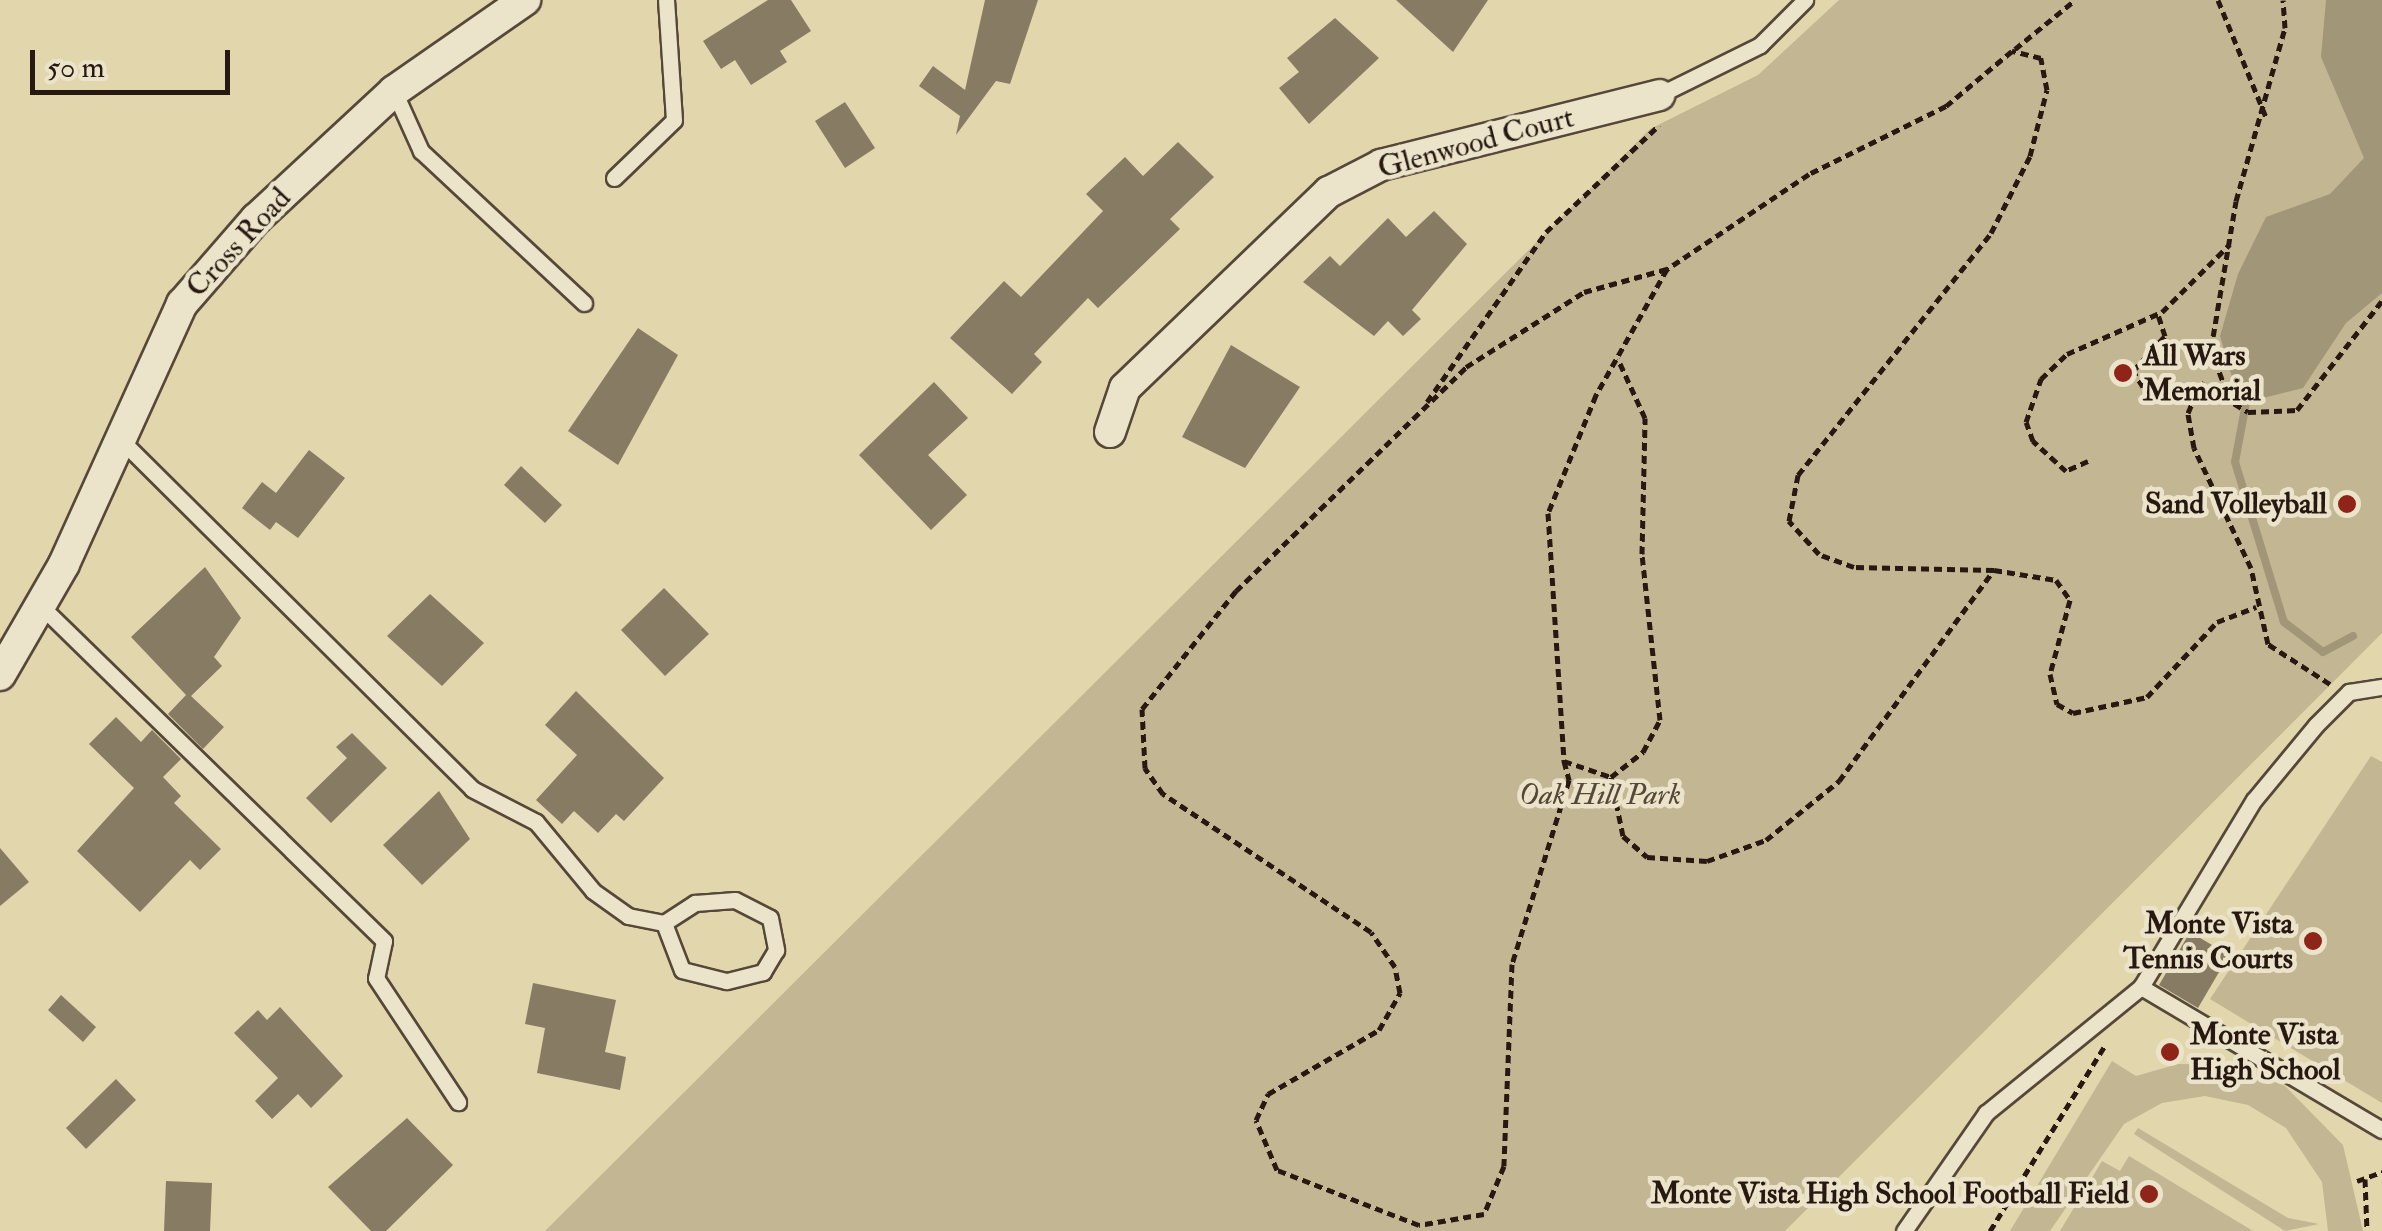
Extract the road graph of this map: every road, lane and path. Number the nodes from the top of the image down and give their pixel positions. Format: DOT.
graph roads {
  1 [pos="526,0"];
  2 [pos="666,0"];
  3 [pos="1805,0"];
  4 [pos="2075,0"];
  5 [pos="2218,0"];
  6 [pos="2283,0"];
  7 [pos="489,9"];
  8 [pos="2012,51"];
  9 [pos="394,91"];
  10 [pos="1659,95"];
  11 [pos="2266,118"];
  12 [pos="614,178"];
  13 [pos="2230,244"];
  14 [pos="1667,270"];
  15 [pos="2382,301"];
  16 [pos="584,302"];
  17 [pos="2158,314"];
  18 [pos="1618,359"];
  19 [pos="2150,398"];
  20 [pos="2233,406"];
  21 [pos="1417,416"];
  22 [pos="1110,432"];
  23 [pos="120,438"];
  24 [pos="2088,462"];
  25 [pos="1994,570"];
  26 [pos="42,606"];
  27 [pos="2257,607"];
  28 [pos="0,675"];
  29 [pos="2382,686"];
  30 [pos="2349,692"];
  31 [pos="1564,761"];
  32 [pos="1611,777"];
  33 [pos="664,923"];
  34 [pos="2142,987"];
  35 [pos="2112,1035"];
  36 [pos="458,1102"];
  37 [pos="2382,1130"];
  38 [pos="2382,1172"];
  39 [pos="1904,1231"];
  40 [pos="1990,1231"];
  41 [pos="2367,1231"];
  1 -- 7 [label="street, Cross Road"];
  2 -- 12 [label="lane"];
  3 -- 10 [label="lane, Glenwood Court"];
  4 -- 8 [label="path"];
  5 -- 11 [label="path"];
  6 -- 11 [label="path"];
  7 -- 9 [label="street, Cross Road"];
  8 -- 14 [label="path"];
  8 -- 25 [label="path"];
  9 -- 16 [label="lane"];
  9 -- 23 [label="street, Cross Road"];
  10 -- 21 [label="path"];
  10 -- 22 [label="street, Glenwood Court"];
  11 -- 13 [label="path"];
  13 -- 17 [label="path"];
  13 -- 20 [label="path"];
  14 -- 18 [label="path"];
  14 -- 21 [label="path"];
  15 -- 20 [label="path"];
  17 -- 19 [label="path"];
  17 -- 24 [label="path"];
  18 -- 31 [label="path"];
  18 -- 32 [label="path"];
  20 -- 27 [label="path"];
  21 -- 31 [label="path"];
  23 -- 26 [label="street, Cross Road"];
  23 -- 33 [label="lane"];
  25 -- 27 [label="path"];
  25 -- 32 [label="path"];
  26 -- 28 [label="street, Cross Road"];
  26 -- 36 [label="lane"];
  27 -- 30 [label="path"];
  29 -- 30 [label="lane"];
  30 -- 34 [label="lane"];
  31 -- 32 [label="path"];
  33 -- 33 [label="lane"];
  34 -- 37 [label="lane"];
  34 -- 39 [label="lane"];
  35 -- 40 [label="path"];
  38 -- 41 [label="path"];
}
